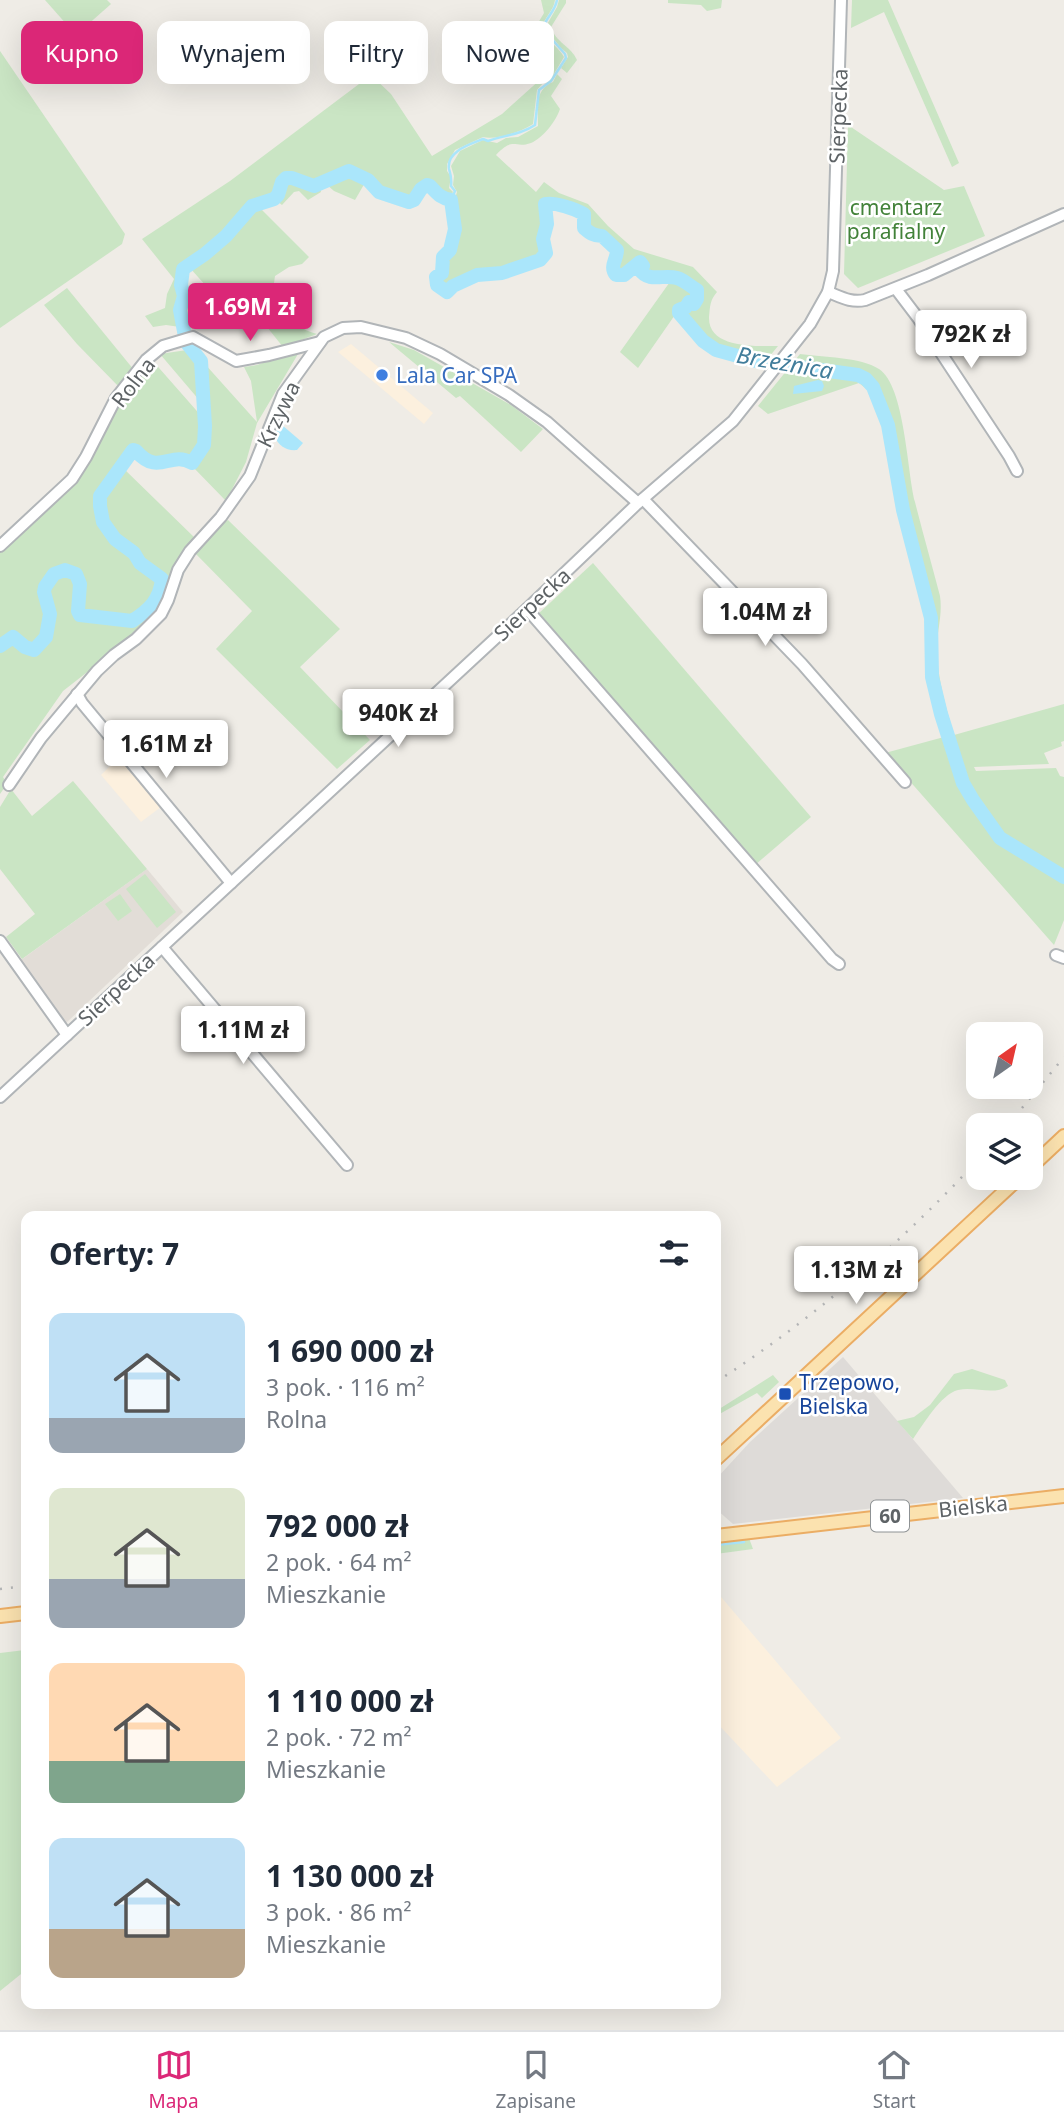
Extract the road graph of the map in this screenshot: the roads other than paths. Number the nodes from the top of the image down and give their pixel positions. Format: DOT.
graph roads {
  1 [pos="841,0"];
  2 [pos="1064,214"];
  3 [pos="895,289"];
  4 [pos="828,292"];
  5 [pos="320,342"];
  6 [pos="1017,471"];
  7 [pos="641,501"];
  8 [pos="0,546"];
  9 [pos="527,609"];
  10 [pos="77,694"];
  11 [pos="905,782"];
  12 [pos="9,785"];
  13 [pos="231,883"];
  14 [pos="0,941"];
  15 [pos="162,947"];
  16 [pos="839,964"];
  17 [pos="68,1035"];
  18 [pos="0,1097"];
  19 [pos="1064,1136"];
  20 [pos="1043,1156"];
  21 [pos="347,1165"];
  22 [pos="1007,1190"];
  23 [pos="721,1454"];
  24 [pos="1064,1496"];
  25 [pos="721,1535"];
  26 [pos="21,1614"];
  27 [pos="0,1616"];
  1 -- 4 [label="street, Sierpecka"];
  2 -- 3 [label="street"];
  3 -- 4 [label="street"];
  3 -- 6 [label="street"];
  4 -- 7 [label="street, Sierpecka"];
  5 -- 7 [label="street, Krzywa"];
  5 -- 8 [label="street, Rolna"];
  5 -- 10 [label="street, Krzywa"];
  7 -- 9 [label="street, Sierpecka"];
  7 -- 11 [label="street, Krzywa"];
  9 -- 13 [label="street, Sierpecka"];
  9 -- 16 [label="street"];
  10 -- 12 [label="street, Krzywa"];
  10 -- 13 [label="street"];
  13 -- 15 [label="street, Sierpecka"];
  14 -- 17 [label="street"];
  15 -- 17 [label="street, Sierpecka"];
  15 -- 21 [label="street"];
  17 -- 18 [label="street, Sierpecka"];
  19 -- 20 [label="main road"];
  22 -- 23 [label="main road"];
  24 -- 25 [label="main road, Bielska / 60"];
  26 -- 27 [label="main road"];
}
